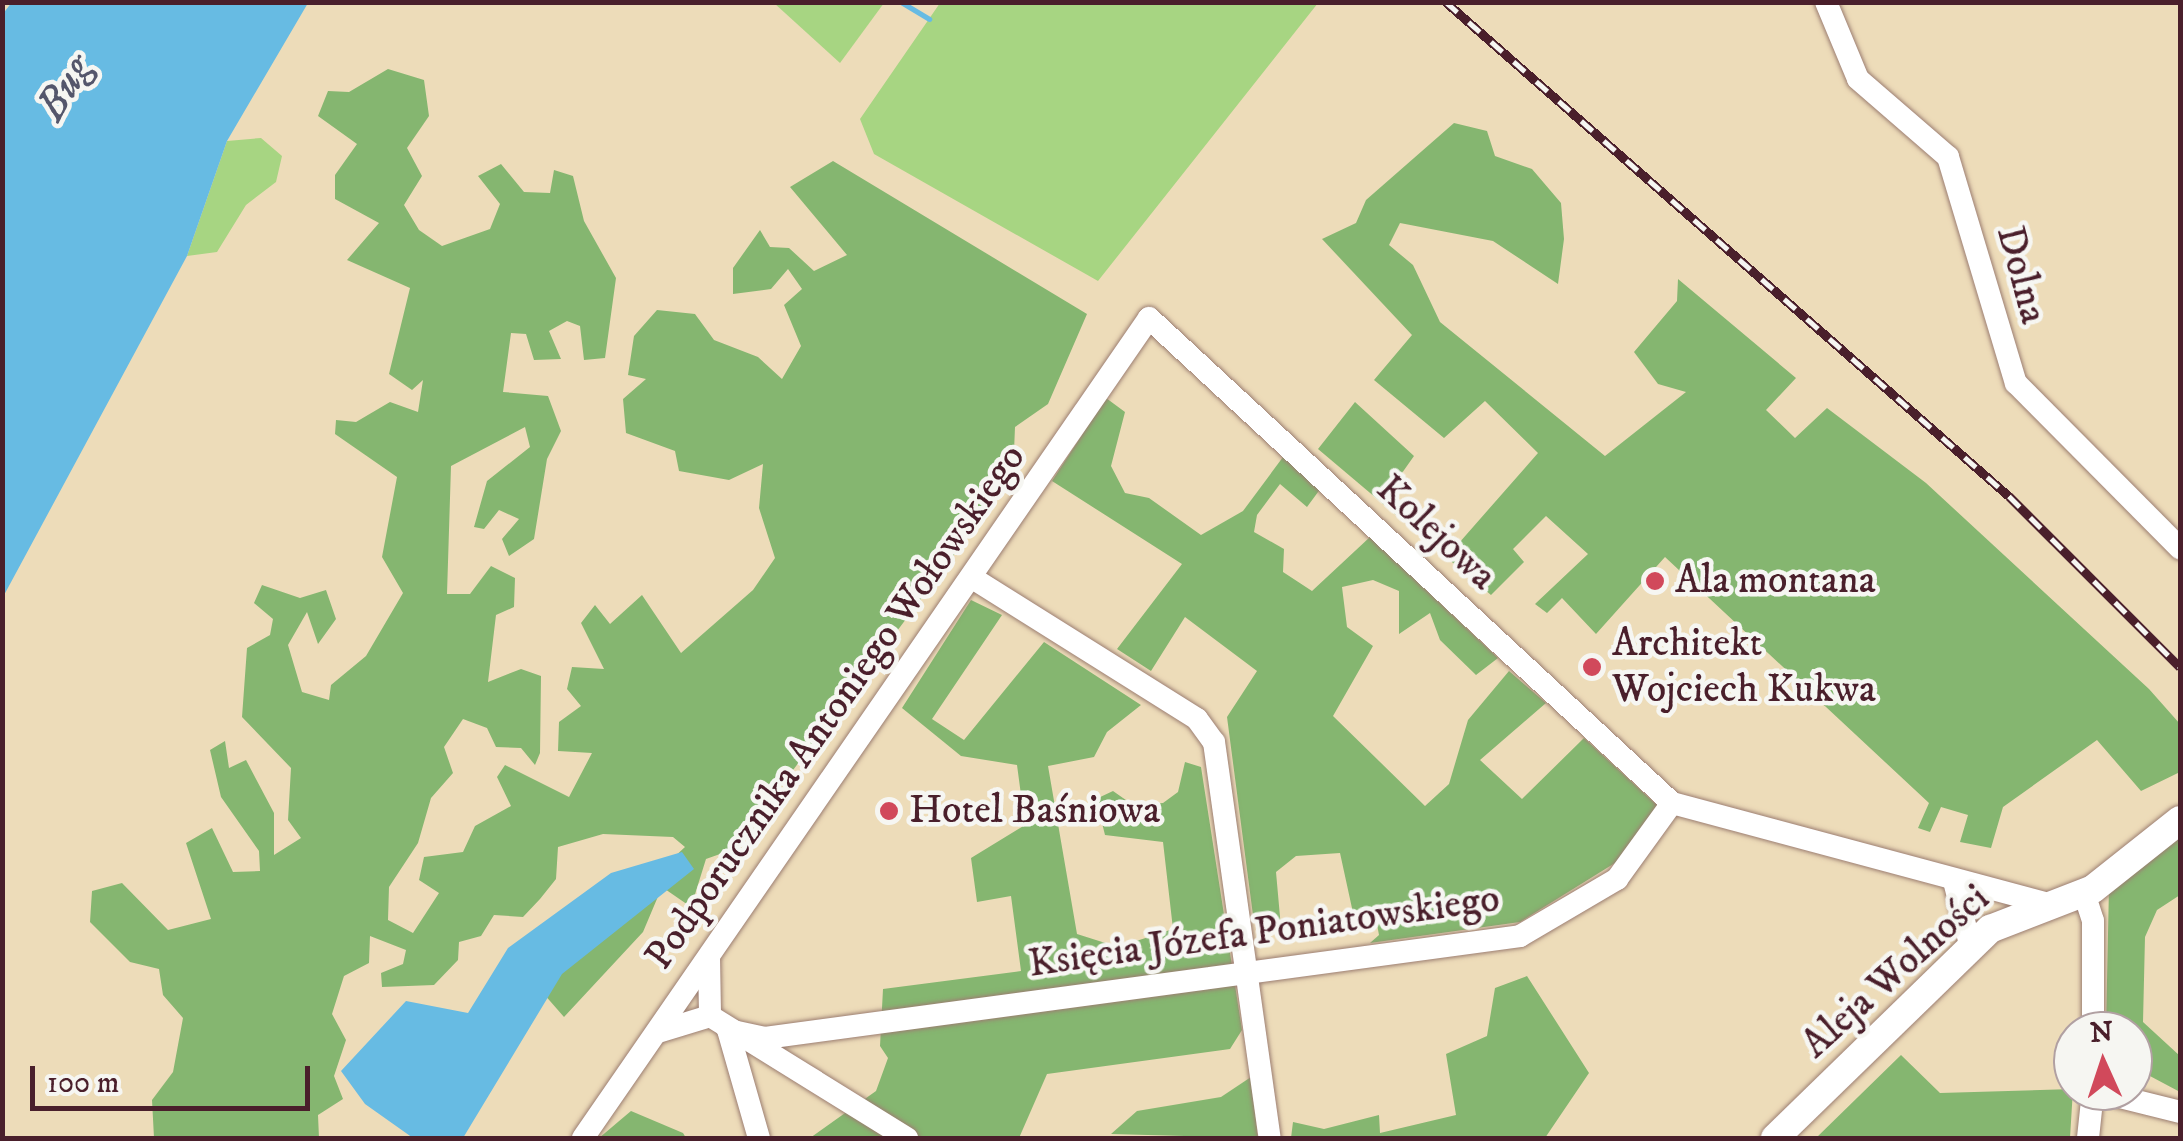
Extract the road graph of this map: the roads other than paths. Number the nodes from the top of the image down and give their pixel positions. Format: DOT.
graph roads {
  1 [pos="1826,2"];
  2 [pos="1150,318"];
  3 [pos="2180,548"];
  4 [pos="974,580"];
  5 [pos="1672,803"];
  6 [pos="2180,820"];
  7 [pos="1954,881"];
  8 [pos="2084,893"];
  9 [pos="2046,903"];
  10 [pos="1971,948"];
  11 [pos="710,957"];
  12 [pos="1250,974"];
  13 [pos="2093,1011"];
  14 [pos="719,1023"];
  15 [pos="658,1032"];
  16 [pos="2153,1105"];
  17 [pos="2091,1111"];
  18 [pos="2180,1112"];
  19 [pos="584,1138"];
  20 [pos="758,1138"];
  21 [pos="906,1138"];
  22 [pos="1270,1138"];
  23 [pos="1776,1138"];
  24 [pos="2088,1138"];
  1 -- 3 [label="street, Dolna"];
  2 -- 4 [label="street, Podporucznika Antoniego Wołowskiego"];
  2 -- 5 [label="street, Kolejowa"];
  4 -- 11 [label="street, Podporucznika Antoniego Wołowskiego"];
  4 -- 12 [label="street"];
  5 -- 7 [label="street"];
  5 -- 12 [label="street, Księcia Józefa Poniatowskiego"];
  6 -- 8 [label="street, Aleja Wolności"];
  7 -- 9 [label="street"];
  7 -- 10 [label="street"];
  8 -- 9 [label="street, Aleja Wolności"];
  8 -- 13 [label="street"];
  9 -- 10 [label="street, Aleja Wolności"];
  10 -- 23 [label="street, Aleja Wolności"];
  11 -- 14 [label="street"];
  11 -- 15 [label="street, Podporucznika Antoniego Wołowskiego"];
  12 -- 14 [label="street, Księcia Józefa Poniatowskiego"];
  12 -- 22 [label="street"];
  14 -- 15 [label="street"];
  14 -- 20 [label="street"];
  14 -- 21 [label="street"];
  15 -- 19 [label="street, Podporucznika Antoniego Wołowskiego"];
  16 -- 18 [label="street"];
  17 -- 24 [label="street"];
}
